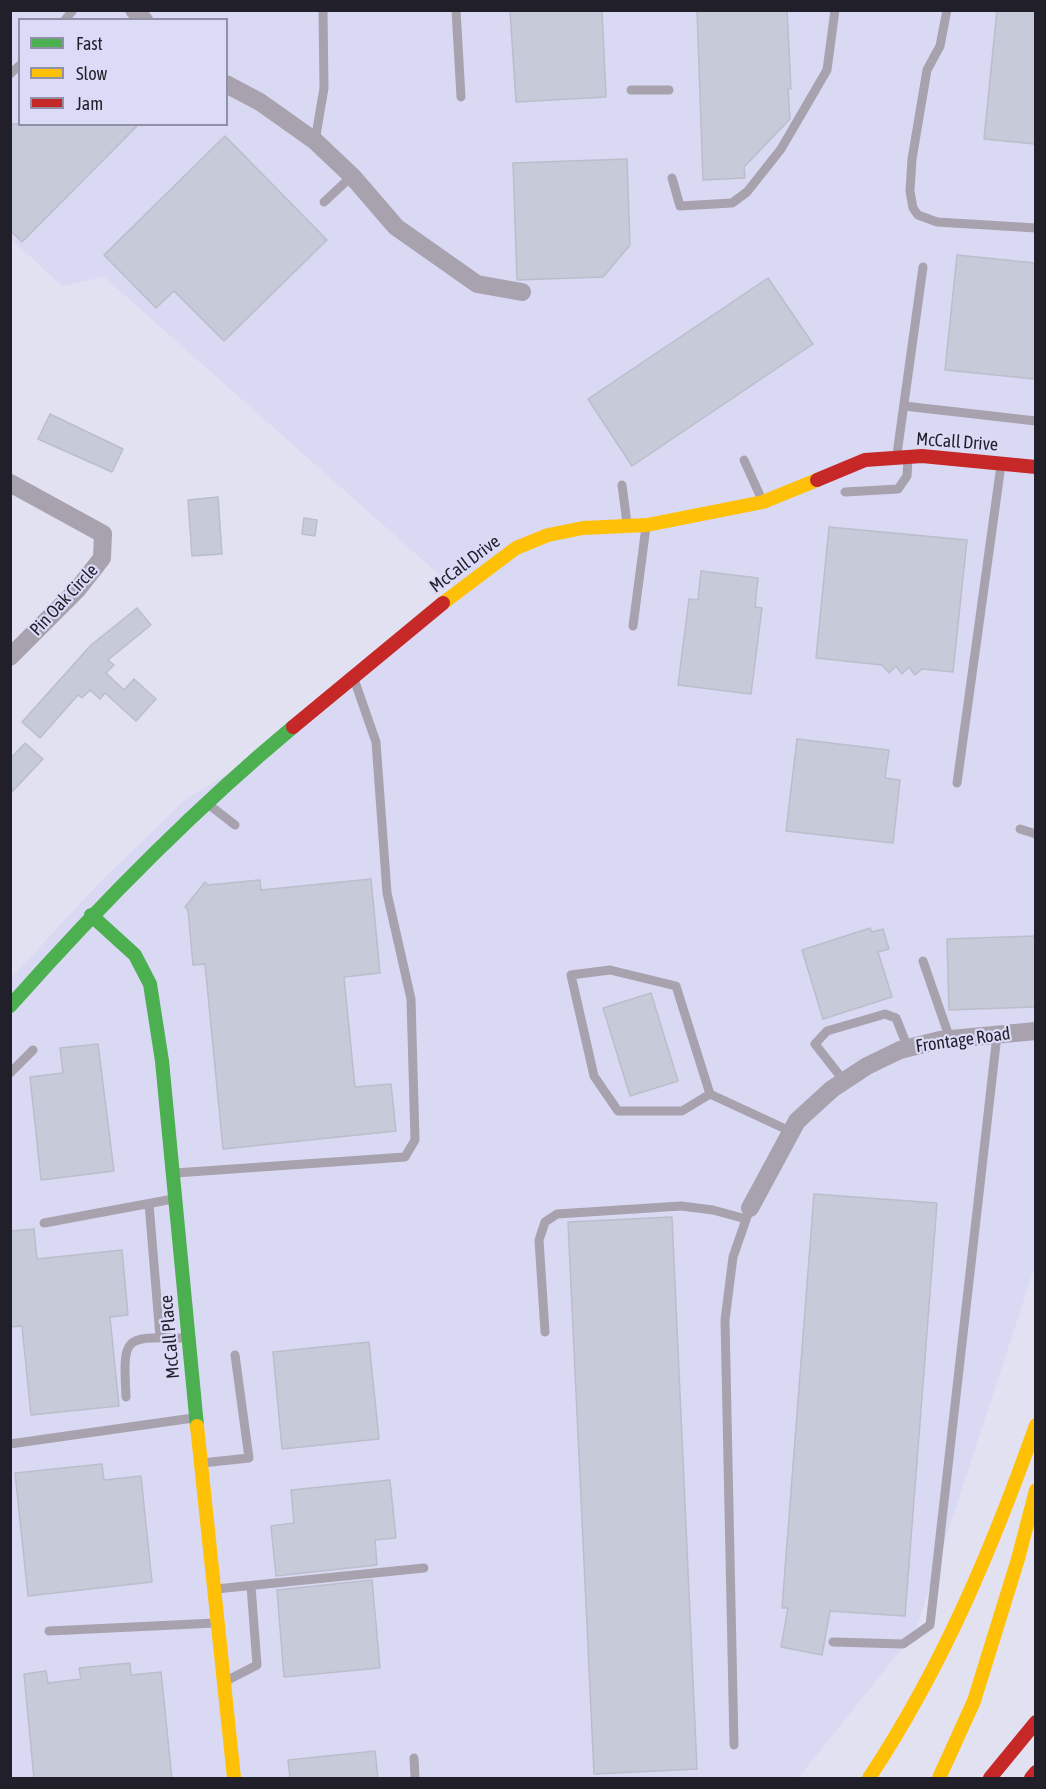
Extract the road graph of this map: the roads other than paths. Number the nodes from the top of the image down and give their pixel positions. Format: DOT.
graph roads {
  1 [pos="323,10"];
  2 [pos="456,10"];
  3 [pos="835,10"];
  4 [pos="947,10"];
  5 [pos="228,85"];
  6 [pos="631,90"];
  7 [pos="669,90"];
  8 [pos="461,97"];
  9 [pos="315,141"];
  10 [pos="352,176"];
  11 [pos="672,178"];
  12 [pos="324,201"];
  13 [pos="1035,228"];
  14 [pos="923,267"];
  15 [pos="522,292"];
  16 [pos="904,406"];
  17 [pos="1035,421"];
  18 [pos="902,456"];
  19 [pos="744,460"];
  20 [pos="1001,463"];
  21 [pos="1035,466"];
  22 [pos="10,483"];
  23 [pos="622,485"];
  24 [pos="845,492"];
  25 [pos="763,502"];
  26 [pos="646,525"];
  27 [pos="627,526"];
  28 [pos="633,626"];
  29 [pos="10,657"];
  30 [pos="354,678"];
  31 [pos="957,783"];
  32 [pos="206,803"];
  33 [pos="235,825"];
  34 [pos="1020,829"];
  35 [pos="1035,834"];
  36 [pos="91,915"];
  37 [pos="923,960"];
  38 [pos="10,1006"];
  39 [pos="1035,1031"];
  40 [pos="997,1035"];
  41 [pos="950,1039"];
  42 [pos="908,1048"];
  43 [pos="33,1050"];
  44 [pos="10,1073"];
  45 [pos="844,1081"];
  46 [pos="710,1094"];
  47 [pos="792,1132"];
  48 [pos="172,1173"];
  49 [pos="175,1199"];
  50 [pos="149,1204"];
  51 [pos="748,1214"];
  52 [pos="44,1223"];
  53 [pos="544,1332"];
  54 [pos="160,1337"];
  55 [pos="188,1338"];
  56 [pos="236,1355"];
  57 [pos="126,1397"];
  58 [pos="196,1418"];
  59 [pos="1035,1425"];
  60 [pos="10,1444"];
  61 [pos="200,1463"];
  62 [pos="1035,1490"];
  63 [pos="424,1568"];
  64 [pos="251,1586"];
  65 [pos="214,1590"];
  66 [pos="218,1623"];
  67 [pos="49,1631"];
  68 [pos="833,1642"];
  69 [pos="224,1681"];
  70 [pos="1035,1722"];
  71 [pos="734,1745"];
  72 [pos="414,1758"];
  73 [pos="1035,1772"];
  74 [pos="234,1779"];
  75 [pos="416,1779"];
  76 [pos="869,1779"];
  77 [pos="939,1779"];
  78 [pos="990,1779"];
  79 [pos="1031,1779"];
  1 -- 9 [label="lane"];
  2 -- 8 [label="lane"];
  3 -- 11 [label="lane"];
  4 -- 13 [label="lane"];
  5 -- 9 [label="street"];
  6 -- 7 [label="lane"];
  9 -- 10 [label="street"];
  10 -- 12 [label="lane"];
  10 -- 15 [label="street"];
  14 -- 16 [label="lane"];
  16 -- 17 [label="lane"];
  16 -- 18 [label="lane"];
  18 -- 20 [label="main road, McCall Drive"];
  18 -- 24 [label="lane"];
  18 -- 25 [label="main road, McCall Drive"];
  19 -- 25 [label="lane"];
  20 -- 21 [label="main road, McCall Drive"];
  20 -- 31 [label="lane"];
  22 -- 29 [label="street, Pin Oak Circle"];
  23 -- 27 [label="lane"];
  25 -- 26 [label="main road, McCall Drive"];
  26 -- 27 [label="main road, McCall Drive"];
  26 -- 28 [label="lane"];
  27 -- 30 [label="main road, McCall Drive"];
  30 -- 32 [label="main road, McCall Drive"];
  30 -- 48 [label="lane"];
  32 -- 33 [label="lane"];
  32 -- 36 [label="main road, McCall Drive"];
  34 -- 35 [label="lane"];
  36 -- 38 [label="main road, McCall Drive"];
  36 -- 48 [label="main road, McCall Place"];
  37 -- 41 [label="lane"];
  39 -- 40 [label="street, Frontage Road"];
  40 -- 41 [label="street, Frontage Road"];
  40 -- 68 [label="lane"];
  41 -- 42 [label="street, Frontage Road"];
  42 -- 45 [label="street, Frontage Road"];
  42 -- 45 [label="lane"];
  43 -- 44 [label="lane"];
  45 -- 47 [label="street, Frontage Road"];
  46 -- 46 [label="lane"];
  46 -- 47 [label="lane"];
  47 -- 51 [label="street, Frontage Road"];
  48 -- 49 [label="main road, McCall Place"];
  49 -- 50 [label="lane"];
  49 -- 55 [label="main road, McCall Place"];
  50 -- 52 [label="lane"];
  50 -- 54 [label="lane"];
  51 -- 53 [label="lane"];
  51 -- 71 [label="lane"];
  54 -- 55 [label="lane"];
  54 -- 57 [label="lane"];
  55 -- 58 [label="main road, McCall Place"];
  56 -- 61 [label="lane"];
  58 -- 60 [label="lane"];
  58 -- 61 [label="main road, McCall Place"];
  59 -- 76 [label="main road"];
  61 -- 65 [label="main road, McCall Place"];
  62 -- 77 [label="main road"];
  63 -- 64 [label="lane"];
  64 -- 65 [label="lane"];
  64 -- 69 [label="lane"];
  65 -- 66 [label="main road, McCall Place"];
  66 -- 67 [label="lane"];
  66 -- 69 [label="main road, McCall Place"];
  69 -- 74 [label="main road, McCall Place"];
  70 -- 78 [label="main road"];
  72 -- 75 [label="lane"];
  73 -- 79 [label="main road"];
}
